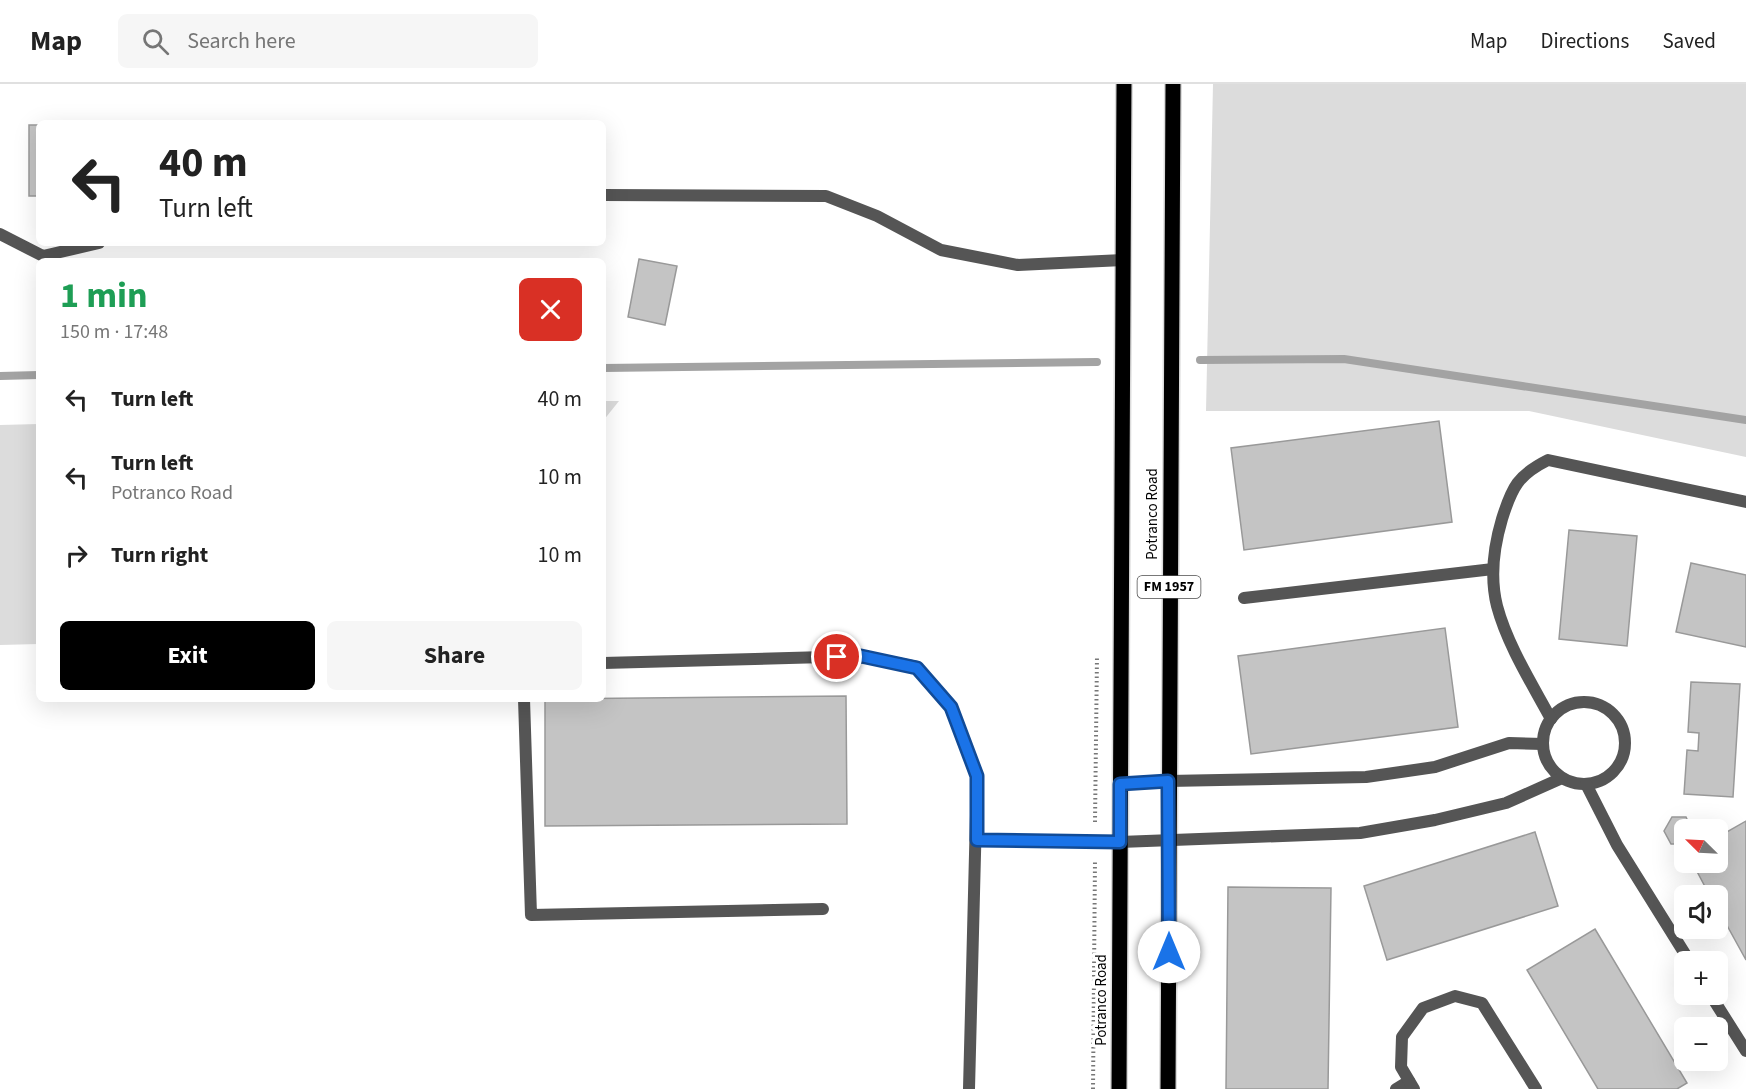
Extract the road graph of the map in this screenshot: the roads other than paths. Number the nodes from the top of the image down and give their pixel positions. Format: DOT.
graph roads {
  1 [pos="1124,84"];
  2 [pos="1173,84"];
  3 [pos="606,195"];
  4 [pos="0,234"];
  5 [pos="86,246"];
  6 [pos="1123,260"];
  7 [pos="1746,502"];
  8 [pos="1493,569"];
  9 [pos="1244,598"];
  10 [pos="606,663"];
  11 [pos="524,702"];
  12 [pos="1551,718"];
  13 [pos="1543,744"];
  14 [pos="1562,778"];
  15 [pos="1168,781"];
  16 [pos="1120,784"];
  17 [pos="1586,784"];
  18 [pos="977,840"];
  19 [pos="1169,840"];
  20 [pos="1120,842"];
  21 [pos="823,909"];
  22 [pos="1683,951"];
  23 [pos="1717,1005"];
  24 [pos="1746,1052"];
  25 [pos="1411,1085"];
  26 [pos="969,1089"];
  27 [pos="1119,1089"];
  28 [pos="1168,1089"];
  29 [pos="1396,1089"];
  30 [pos="1536,1089"];
  1 -- 6 [label="main road, Potranco Road / FM 1957"];
  2 -- 15 [label="main road, Potranco Road / FM 1957"];
  3 -- 6 [label="lane"];
  4 -- 5 [label="lane"];
  6 -- 16 [label="main road, Potranco Road / FM 1957"];
  7 -- 8 [label="lane"];
  8 -- 9 [label="lane"];
  8 -- 12 [label="lane"];
  10 -- 18 [label="lane"];
  11 -- 21 [label="lane"];
  12 -- 13 [label="lane"];
  12 -- 17 [label="lane"];
  13 -- 14 [label="lane"];
  13 -- 15 [label="lane"];
  14 -- 17 [label="lane"];
  14 -- 19 [label="lane"];
  15 -- 16 [label="lane"];
  15 -- 19 [label="main road, Potranco Road / FM 1957"];
  16 -- 20 [label="main road, Potranco Road / FM 1957"];
  17 -- 22 [label="lane"];
  18 -- 20 [label="lane"];
  18 -- 26 [label="lane"];
  19 -- 20 [label="lane"];
  19 -- 28 [label="main road, Potranco Road / FM 1957"];
  20 -- 27 [label="main road, Potranco Road / FM 1957"];
  23 -- 24 [label="lane"];
  25 -- 29 [label="lane"];
  25 -- 30 [label="lane"];
}
